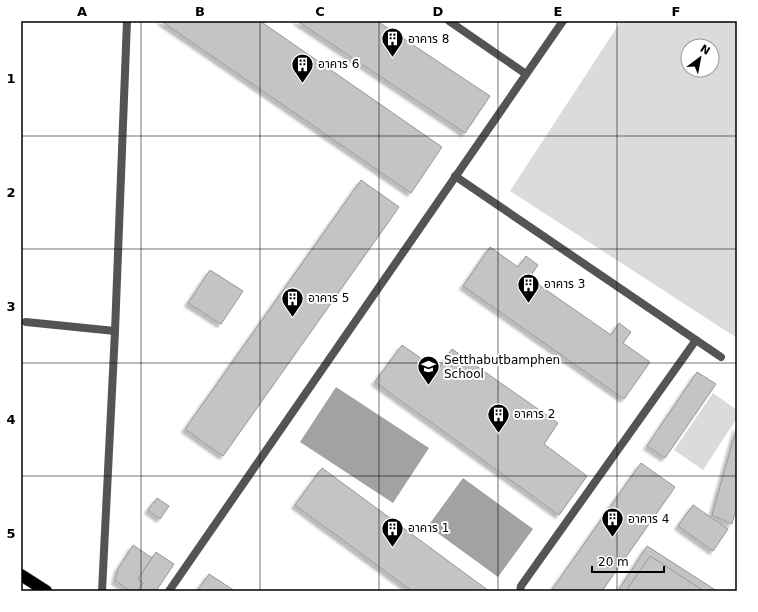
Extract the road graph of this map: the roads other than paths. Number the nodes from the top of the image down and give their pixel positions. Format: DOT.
graph roads {
  1 [pos="126,21"];
  2 [pos="449,21"];
  3 [pos="563,21"];
  4 [pos="526,74"];
  5 [pos="455,176"];
  6 [pos="26,322"];
  7 [pos="115,332"];
  8 [pos="696,340"];
  9 [pos="721,357"];
  10 [pos="21,575"];
  11 [pos="46,591"];
  12 [pos="102,591"];
  13 [pos="169,591"];
  14 [pos="520,591"];
  1 -- 7 [label="street"];
  2 -- 4 [label="street"];
  3 -- 4 [label="street"];
  4 -- 5 [label="street"];
  5 -- 8 [label="street"];
  5 -- 13 [label="street"];
  6 -- 7 [label="street"];
  7 -- 12 [label="street"];
  8 -- 9 [label="street"];
  8 -- 14 [label="street"];
  10 -- 11 [label="highway"];
}
